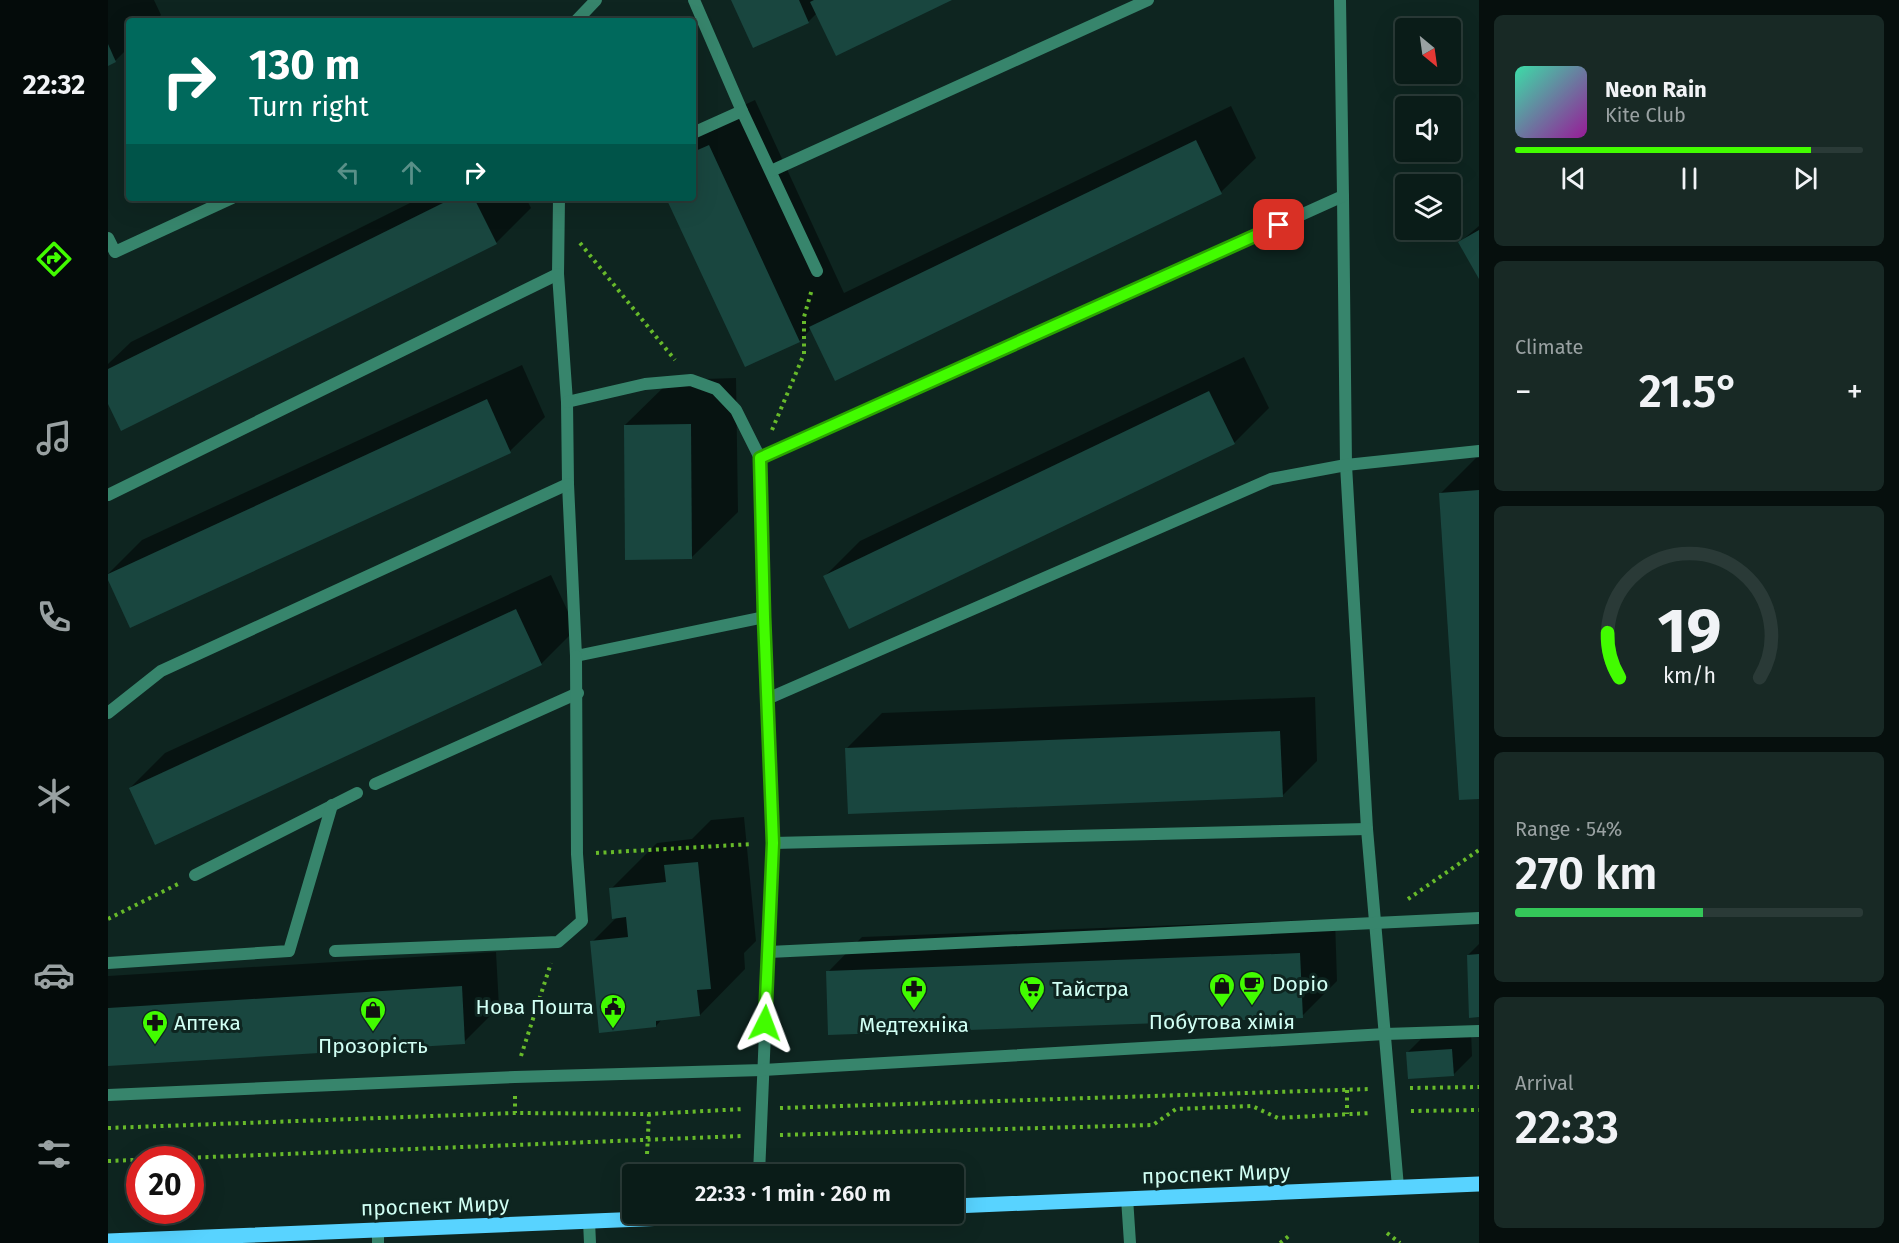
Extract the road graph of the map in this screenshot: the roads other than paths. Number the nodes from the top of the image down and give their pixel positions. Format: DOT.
graph roads {
  1 [pos="596,0"];
  2 [pos="694,0"];
  3 [pos="1148,0"];
  4 [pos="1340,0"];
  5 [pos="579,18"];
  6 [pos="741,111"];
  7 [pos="696,132"];
  8 [pos="771,171"];
  9 [pos="1343,196"];
  10 [pos="226,201"];
  11 [pos="559,201"];
  12 [pos="108,238"];
  13 [pos="111,254"];
  14 [pos="817,271"];
  15 [pos="558,274"];
  16 [pos="567,402"];
  17 [pos="1479,451"];
  18 [pos="760,458"];
  19 [pos="1346,465"];
  20 [pos="568,484"];
  21 [pos="108,495"];
  22 [pos="764,617"];
  23 [pos="576,656"];
  24 [pos="578,693"];
  25 [pos="767,699"];
  26 [pos="108,713"];
  27 [pos="375,784"];
  28 [pos="357,793"];
  29 [pos="332,805"];
  30 [pos="1368,829"];
  31 [pos="773,843"];
  32 [pos="195,875"];
  33 [pos="1479,918"];
  34 [pos="1375,921"];
  35 [pos="335,951"];
  36 [pos="769,952"];
  37 [pos="108,963"];
  38 [pos="1479,1030"];
  39 [pos="1385,1034"];
  40 [pos="763,1070"];
  41 [pos="108,1095"];
  42 [pos="759,1164"];
  43 [pos="1479,1184"];
  44 [pos="1398,1187"];
  45 [pos="1126,1198"];
  46 [pos="964,1206"];
  47 [pos="622,1220"];
  48 [pos="589,1221"];
  49 [pos="378,1236"];
  50 [pos="108,1241"];
  51 [pos="590,1243"];
  52 [pos="1130,1243"];
  1 -- 5 [label="lane"];
  2 -- 6 [label="lane"];
  3 -- 8 [label="lane"];
  4 -- 9 [label="lane"];
  6 -- 7 [label="lane"];
  6 -- 8 [label="lane"];
  8 -- 14 [label="lane"];
  9 -- 18 [label="lane"];
  9 -- 19 [label="lane"];
  10 -- 13 [label="lane"];
  11 -- 15 [label="lane"];
  12 -- 13 [label="lane"];
  15 -- 16 [label="lane"];
  15 -- 21 [label="lane"];
  16 -- 18 [label="lane"];
  16 -- 20 [label="lane"];
  17 -- 19 [label="lane"];
  18 -- 22 [label="lane"];
  19 -- 25 [label="lane"];
  19 -- 30 [label="lane"];
  20 -- 23 [label="lane"];
  20 -- 26 [label="lane"];
  22 -- 23 [label="lane"];
  22 -- 25 [label="lane"];
  23 -- 24 [label="lane"];
  24 -- 27 [label="lane"];
  24 -- 35 [label="lane"];
  25 -- 31 [label="lane"];
  28 -- 29 [label="lane"];
  29 -- 32 [label="lane"];
  29 -- 37 [label="lane"];
  30 -- 31 [label="lane"];
  30 -- 34 [label="lane"];
  31 -- 36 [label="lane"];
  33 -- 34 [label="lane"];
  34 -- 36 [label="lane"];
  34 -- 39 [label="lane"];
  36 -- 40 [label="lane"];
  38 -- 39 [label="lane"];
  39 -- 40 [label="lane"];
  39 -- 44 [label="lane"];
  40 -- 41 [label="lane"];
  40 -- 42 [label="lane"];
  43 -- 44 [label="main road, проспект Миру"];
  44 -- 45 [label="main road, проспект Миру"];
  45 -- 46 [label="main road, проспект Миру"];
  45 -- 52 [label="lane"];
  47 -- 48 [label="main road, проспект Миру"];
  48 -- 49 [label="main road, проспект Миру"];
  48 -- 51 [label="lane"];
  49 -- 50 [label="main road, проспект Миру"];
}
